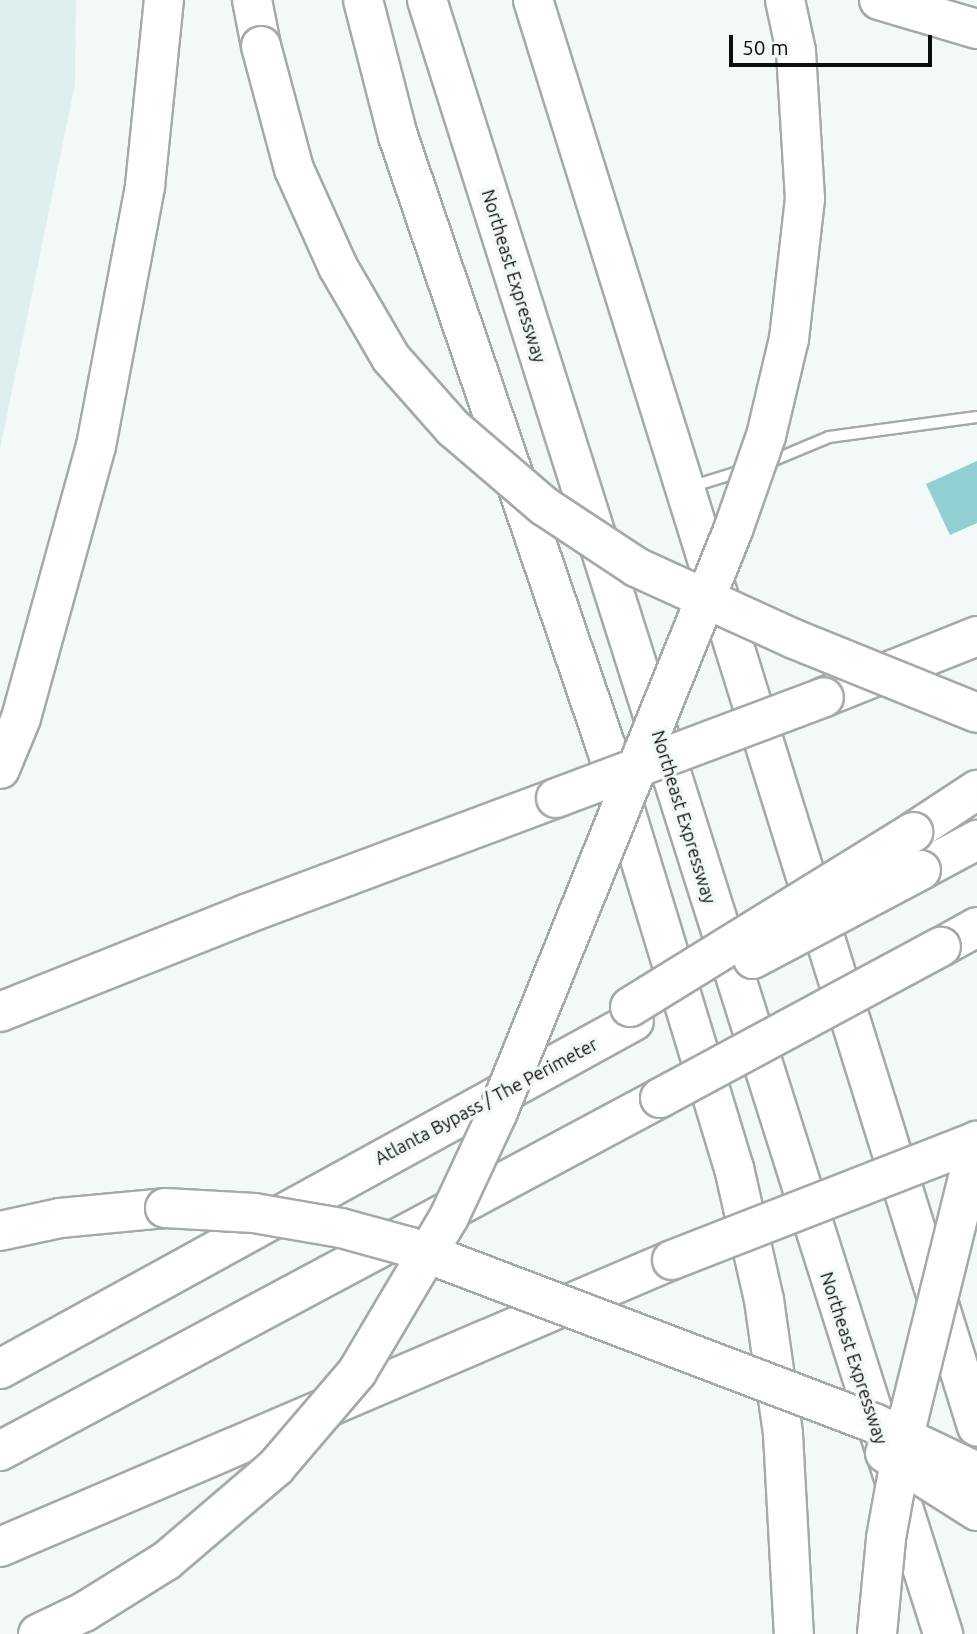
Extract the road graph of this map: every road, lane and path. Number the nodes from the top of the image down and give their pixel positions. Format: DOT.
graph roads {
  1 [pos="164,0"];
  2 [pos="252,0"];
  3 [pos="363,0"];
  4 [pos="427,0"];
  5 [pos="533,0"];
  6 [pos="785,0"];
  7 [pos="879,0"];
  8 [pos="977,29"];
  9 [pos="977,417"];
  10 [pos="684,488"];
  11 [pos="977,636"];
  12 [pos="977,713"];
  13 [pos="0,769"];
  14 [pos="977,790"];
  15 [pos="977,840"];
  16 [pos="977,928"];
  17 [pos="0,1012"];
  18 [pos="632,1014"];
  19 [pos="977,1141"];
  20 [pos="0,1231"];
  21 [pos="624,1328"];
  22 [pos="0,1369"];
  23 [pos="977,1426"];
  24 [pos="0,1451"];
  25 [pos="977,1472"];
  26 [pos="977,1511"];
  27 [pos="0,1547"];
  28 [pos="38,1634"];
  29 [pos="794,1634"];
  30 [pos="877,1634"];
  31 [pos="943,1634"];
  1 -- 13 [label="highway"];
  2 -- 12 [label="highway, bridge"];
  3 -- 29 [label="highway"];
  4 -- 31 [label="highway, Northeast Expressway"];
  5 -- 10 [label="highway"];
  6 -- 28 [label="highway, bridge"];
  7 -- 8 [label="highway"];
  9 -- 10 [label="lane"];
  10 -- 23 [label="highway"];
  11 -- 17 [label="highway, bridge"];
  14 -- 18 [label="highway, bridge"];
  15 -- 18 [label="highway, Atlanta Bypass / The Perimeter, bridge"];
  16 -- 24 [label="highway, bridge"];
  18 -- 22 [label="highway, Atlanta Bypass / The Perimeter"];
  19 -- 27 [label="highway, bridge"];
  19 -- 30 [label="highway, bridge"];
  20 -- 21 [label="highway, bridge"];
  21 -- 25 [label="highway, bridge"];
  21 -- 26 [label="highway, bridge"];
}
